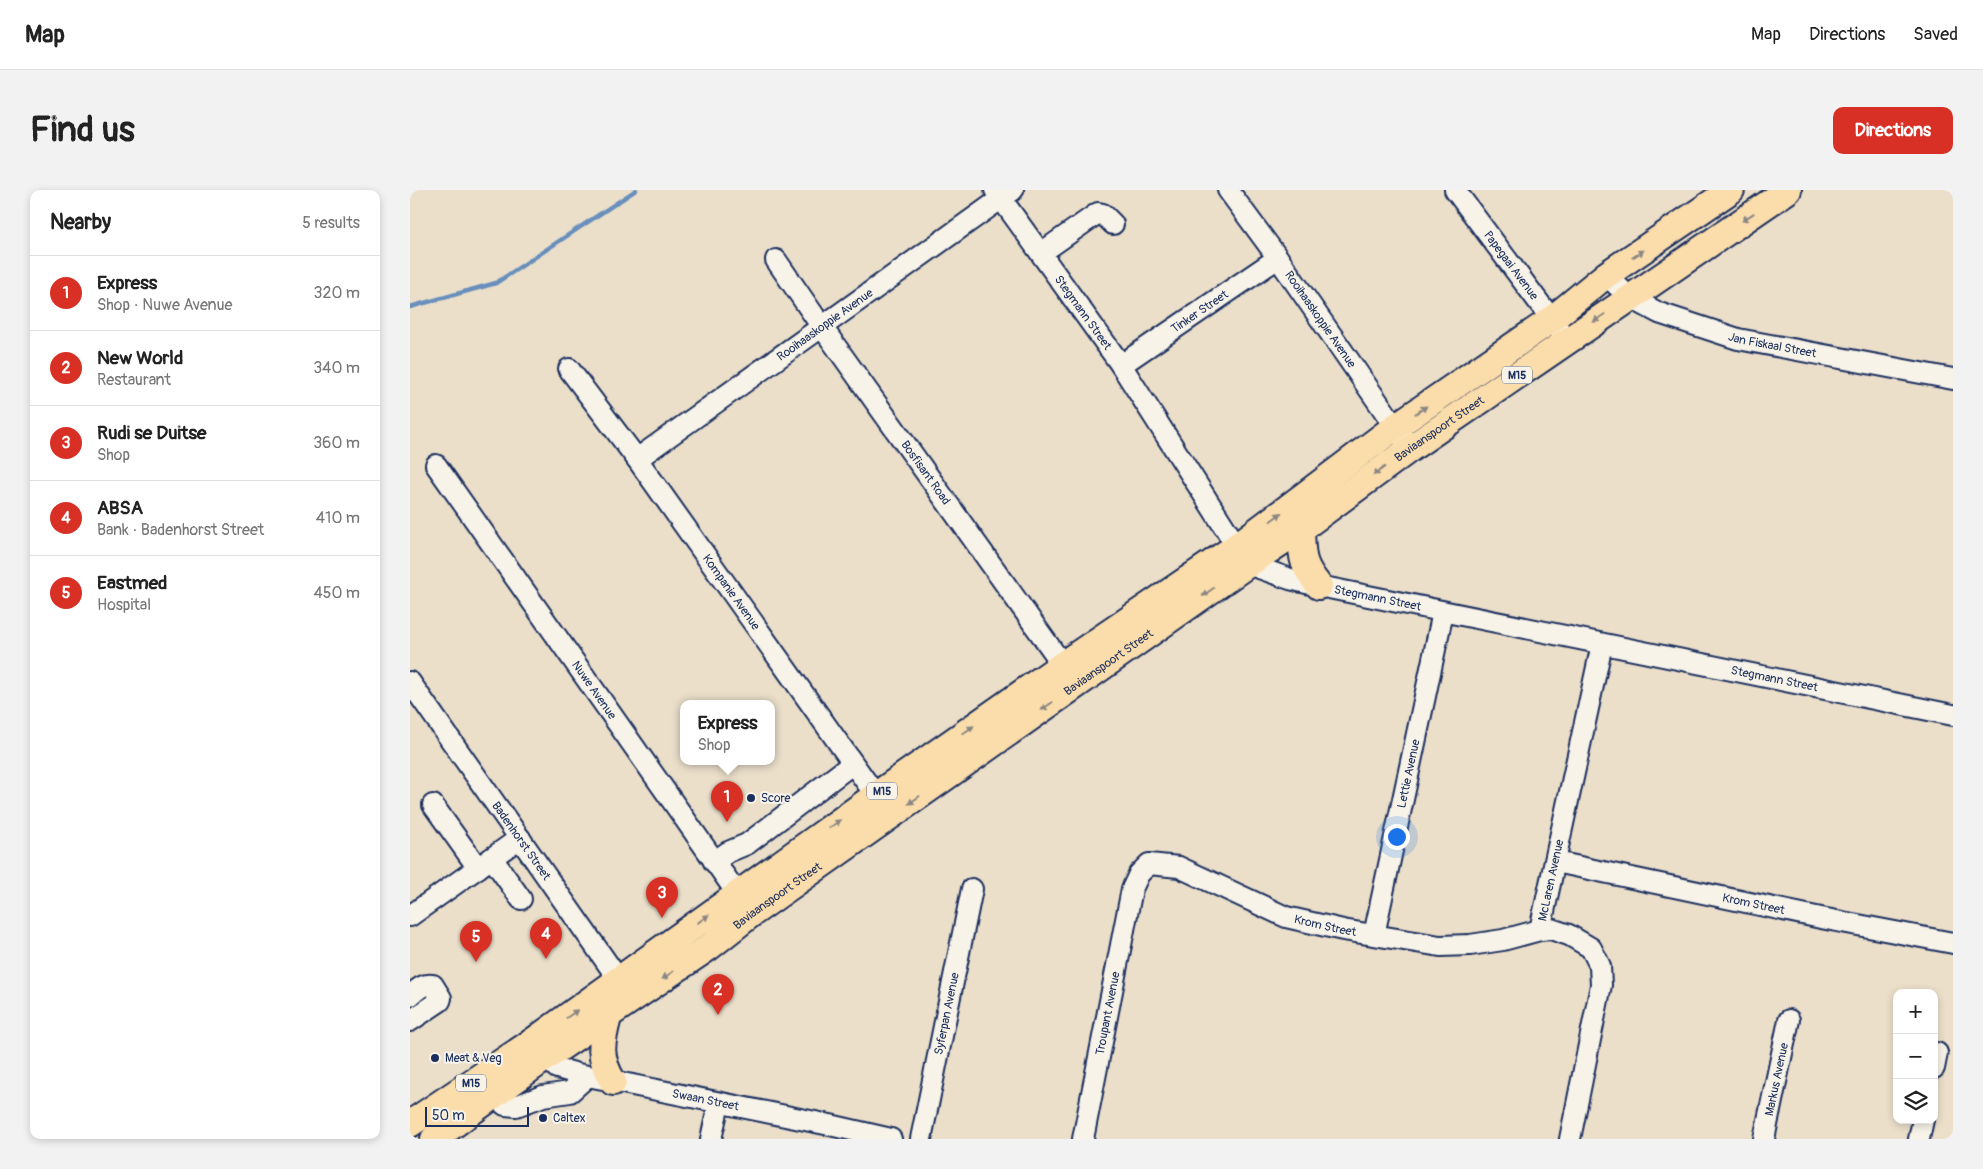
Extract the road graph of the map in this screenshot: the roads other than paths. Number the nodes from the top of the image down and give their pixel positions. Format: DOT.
graph roads {
  1 [pos="1228,190"];
  2 [pos="1455,190"];
  3 [pos="1731,190"];
  4 [pos="1788,190"];
  5 [pos="1003,193"];
  6 [pos="1113,224"];
  7 [pos="1041,253"];
  8 [pos="1278,258"];
  9 [pos="776,260"];
  10 [pos="1606,276"];
  11 [pos="1629,298"];
  12 [pos="822,327"];
  13 [pos="1559,330"];
  14 [pos="1121,365"];
  15 [pos="569,369"];
  16 [pos="1953,379"];
  17 [pos="1395,427"];
  18 [pos="1410,448"];
  19 [pos="637,459"];
  20 [pos="436,465"];
  21 [pos="1302,529"];
  22 [pos="1242,555"];
  23 [pos="1319,586"];
  24 [pos="1443,612"];
  25 [pos="1602,644"];
  26 [pos="1069,675"];
  27 [pos="410,682"];
  28 [pos="1953,715"];
  29 [pos="852,764"];
  30 [pos="875,796"];
  31 [pos="433,806"];
  32 [pos="891,816"];
  33 [pos="520,838"];
  34 [pos="714,862"];
  35 [pos="1556,862"];
  36 [pos="485,863"];
  37 [pos="972,889"];
  38 [pos="1132,889"];
  39 [pos="521,900"];
  40 [pos="744,904"];
  41 [pos="410,916"];
  42 [pos="1540,930"];
  43 [pos="1374,935"];
  44 [pos="1953,943"];
  45 [pos="627,989"];
  46 [pos="410,996"];
  47 [pos="608,1017"];
  48 [pos="1789,1020"];
  49 [pos="410,1021"];
  50 [pos="538,1050"];
  51 [pos="588,1076"];
  52 [pos="613,1082"];
  53 [pos="495,1096"];
  54 [pos="719,1103"];
  55 [pos="1922,1124"];
  56 [pos="421,1126"];
  57 [pos="829,1132"];
  58 [pos="711,1139"];
  59 [pos="891,1139"];
  60 [pos="921,1139"];
  61 [pos="1083,1139"];
  62 [pos="1570,1139"];
  63 [pos="1764,1139"];
  64 [pos="1919,1139"];
  1 -- 8 [label="street, Rooihaaskoppie Avenue"];
  2 -- 13 [label="street, Papegaai Avenue"];
  10 -- 3 [label="main road, Baviaanspoort Street / M15, one-way"];
  4 -- 11 [label="main road, Baviaanspoort Street / M15, one-way"];
  5 -- 7 [label="street, Stegmann Street"];
  5 -- 12 [label="street, Rooihaaskoppie Avenue"];
  6 -- 7 [label="street"];
  7 -- 14 [label="street, Stegmann Street"];
  8 -- 14 [label="street, Tinker Street"];
  8 -- 17 [label="street, Rooihaaskoppie Avenue"];
  9 -- 12 [label="street, Bosfisant Road"];
  10 -- 11 [label="street, Jan Fiskaal Street"];
  10 -- 13 [label="main road, Baviaanspoort Street / M15"];
  11 -- 13 [label="main road, Baviaanspoort Street / M15, one-way"];
  11 -- 16 [label="street, Jan Fiskaal Street"];
  12 -- 19 [label="street, Rooihaaskoppie Avenue"];
  12 -- 26 [label="street, Bosfisant Road"];
  17 -- 13 [label="main road, Baviaanspoort Street / M15, one-way"];
  13 -- 18 [label="main road, Baviaanspoort Street / M15"];
  14 -- 22 [label="street, Stegmann Street"];
  15 -- 19 [label="street, Kompanie Avenue"];
  17 -- 18 [label="street, Rooihaaskoppie Avenue"];
  22 -- 17 [label="main road, Baviaanspoort Street / M15, one-way"];
  18 -- 21 [label="main road, Baviaanspoort Street / M15, one-way"];
  19 -- 29 [label="street, Kompanie Avenue"];
  20 -- 34 [label="street, Nuwe Avenue"];
  21 -- 22 [label="main road, Baviaanspoort Street / M15"];
  21 -- 23 [label="main road"];
  22 -- 23 [label="street, Stegmann Street"];
  22 -- 26 [label="main road, Baviaanspoort Street / M15"];
  23 -- 24 [label="street, Stegmann Street"];
  24 -- 25 [label="street, Stegmann Street"];
  24 -- 43 [label="street, Lettie Avenue"];
  25 -- 28 [label="street, Stegmann Street"];
  25 -- 35 [label="street, McLaren Avenue"];
  30 -- 26 [label="main road, Baviaanspoort Street / M15, one-way"];
  26 -- 32 [label="main road, Baviaanspoort Street / M15, one-way"];
  27 -- 33 [label="street, Badenhorst Street"];
  29 -- 30 [label="street, Kompanie Avenue"];
  29 -- 34 [label="street"];
  30 -- 32 [label="street, Kompanie Avenue"];
  40 -- 30 [label="main road, Baviaanspoort Street / M15, one-way"];
  31 -- 36 [label="street"];
  32 -- 40 [label="main road, Baviaanspoort Street / M15"];
  33 -- 36 [label="street"];
  33 -- 45 [label="street, Badenhorst Street"];
  34 -- 40 [label="street, Nuwe Avenue"];
  35 -- 42 [label="street, McLaren Avenue"];
  35 -- 44 [label="street, Krom Street"];
  36 -- 39 [label="street"];
  36 -- 41 [label="street"];
  37 -- 60 [label="street, Syferpan Avenue"];
  38 -- 43 [label="street, Krom Street"];
  38 -- 61 [label="street, Troupant Avenue"];
  40 -- 45 [label="main road, Baviaanspoort Street / M15"];
  42 -- 43 [label="street, Krom Street"];
  42 -- 62 [label="street, McLaren Avenue"];
  45 -- 47 [label="main road, Baviaanspoort Street / M15"];
  50 -- 45 [label="main road, Baviaanspoort Street / M15, one-way"];
  46 -- 49 [label="street"];
  47 -- 50 [label="main road, Baviaanspoort Street / M15"];
  47 -- 52 [label="main road"];
  48 -- 63 [label="street, Markus Avenue"];
  50 -- 51 [label="street, Swaan Street"];
  50 -- 53 [label="main road, Baviaanspoort Street / M15"];
  50 -- 56 [label="main road, Baviaanspoort Street / M15"];
  51 -- 52 [label="street, Swaan Street"];
  51 -- 53 [label="street"];
  52 -- 54 [label="street, Swaan Street"];
  53 -- 56 [label="main road, Baviaanspoort Street / M15"];
  54 -- 57 [label="street, Swaan Street"];
  54 -- 58 [label="street"];
  55 -- 64 [label="street"];
  57 -- 59 [label="street, Swaan Street"];
}
